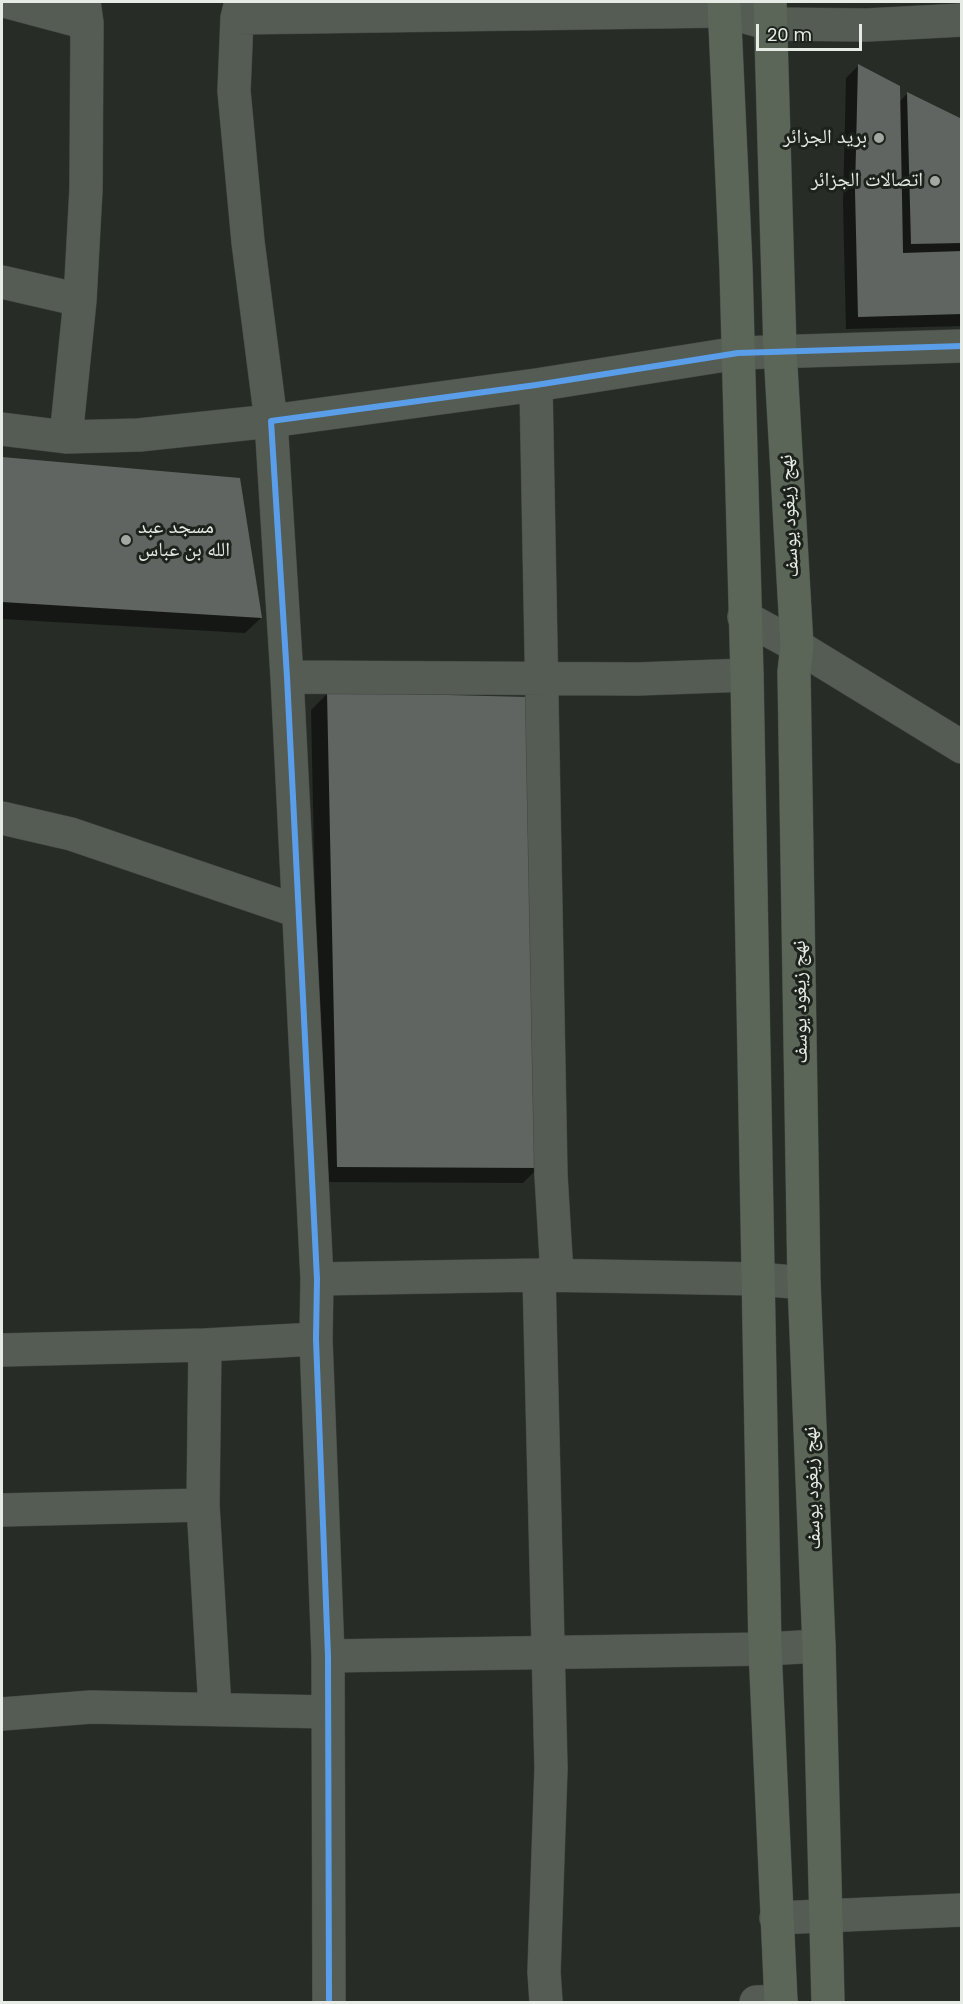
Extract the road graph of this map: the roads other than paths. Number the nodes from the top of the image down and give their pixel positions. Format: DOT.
graph roads {
  1 [pos="8,2"];
  2 [pos="724,6"];
  3 [pos="512,8"];
  4 [pos="239,10"];
  5 [pos="85,12"];
  6 [pos="770,13"];
  7 [pos="962,20"];
  8 [pos="2,282"];
  9 [pos="80,300"];
  10 [pos="962,346"];
  11 [pos="780,350"];
  12 [pos="738,353"];
  13 [pos="536,385"];
  14 [pos="271,422"];
  15 [pos="2,429"];
  16 [pos="66,437"];
  17 [pos="744,617"];
  18 [pos="797,646"];
  19 [pos="747,675"];
  20 [pos="287,677"];
  21 [pos="543,677"];
  22 [pos="962,747"];
  23 [pos="2,818"];
  24 [pos="297,911"];
  25 [pos="548,1275"];
  26 [pos="317,1279"];
  27 [pos="759,1279"];
  28 [pos="804,1283"];
  29 [pos="316,1339"];
  30 [pos="205,1346"];
  31 [pos="2,1350"];
  32 [pos="203,1505"];
  33 [pos="2,1510"];
  34 [pos="819,1646"];
  35 [pos="765,1649"];
  36 [pos="549,1653"];
  37 [pos="328,1656"];
  38 [pos="215,1709"];
  39 [pos="328,1712"];
  40 [pos="2,1714"];
  41 [pos="962,1910"];
  42 [pos="776,1918"];
  43 [pos="826,1918"];
  44 [pos="329,2002"];
  45 [pos="546,2002"];
  46 [pos="773,2002"];
  47 [pos="828,2002"];
  1 -- 5 [label="street"];
  2 -- 3 [label="street"];
  2 -- 6 [label="street"];
  2 -- 12 [label="main road"];
  3 -- 4 [label="street"];
  4 -- 14 [label="street"];
  5 -- 9 [label="street"];
  6 -- 7 [label="street"];
  6 -- 11 [label="main road, نهج زيغود يوسف"];
  8 -- 9 [label="street"];
  9 -- 16 [label="street"];
  10 -- 11 [label="street"];
  11 -- 12 [label="street"];
  11 -- 18 [label="main road, نهج زيغود يوسف"];
  12 -- 13 [label="street"];
  12 -- 17 [label="main road"];
  13 -- 14 [label="street"];
  13 -- 21 [label="street"];
  14 -- 16 [label="street"];
  14 -- 20 [label="street"];
  15 -- 16 [label="street"];
  17 -- 18 [label="street"];
  17 -- 19 [label="main road"];
  18 -- 22 [label="street"];
  18 -- 28 [label="main road, نهج زيغود يوسف"];
  19 -- 21 [label="street"];
  19 -- 27 [label="main road"];
  20 -- 21 [label="street"];
  20 -- 24 [label="street"];
  21 -- 25 [label="street"];
  23 -- 24 [label="street"];
  24 -- 26 [label="street"];
  25 -- 26 [label="street"];
  25 -- 27 [label="street"];
  25 -- 36 [label="street"];
  26 -- 29 [label="street"];
  27 -- 28 [label="street"];
  27 -- 35 [label="main road"];
  28 -- 34 [label="main road, نهج زيغود يوسف"];
  29 -- 30 [label="street"];
  29 -- 37 [label="street"];
  30 -- 31 [label="street"];
  30 -- 32 [label="street"];
  32 -- 33 [label="street"];
  32 -- 38 [label="street"];
  34 -- 35 [label="street"];
  34 -- 43 [label="main road, نهج زيغود يوسف"];
  35 -- 36 [label="street"];
  35 -- 42 [label="main road"];
  36 -- 37 [label="street"];
  36 -- 45 [label="street"];
  37 -- 39 [label="street"];
  38 -- 39 [label="street"];
  38 -- 40 [label="street"];
  39 -- 44 [label="street"];
  41 -- 43 [label="street"];
  42 -- 43 [label="street"];
  42 -- 46 [label="main road"];
  43 -- 47 [label="main road, نهج زيغود يوسف"];
}
